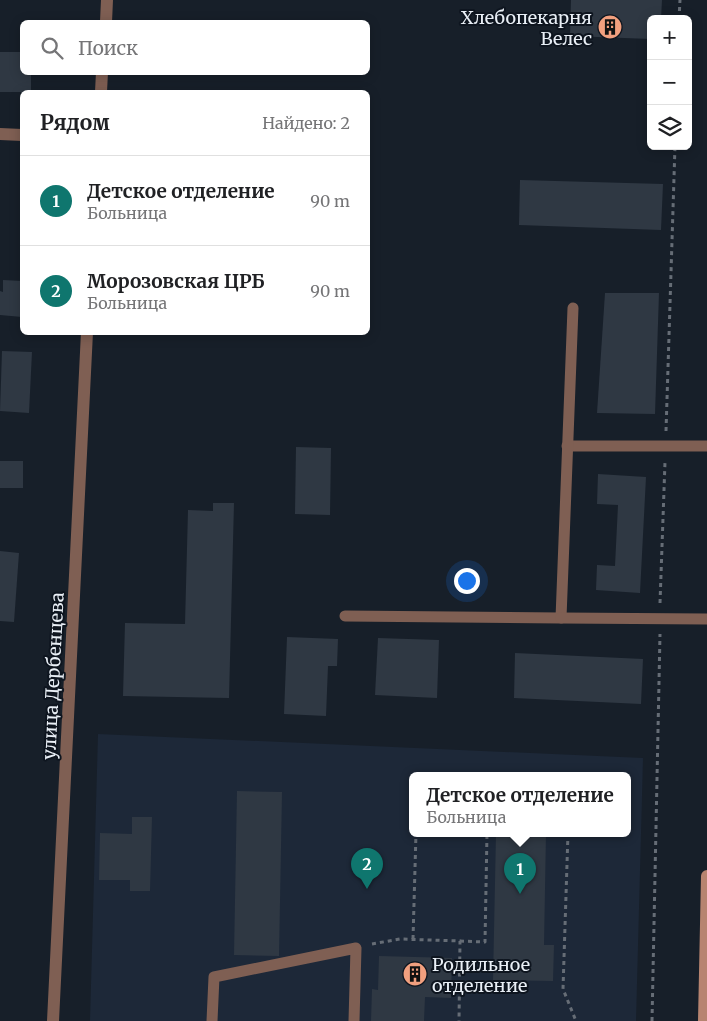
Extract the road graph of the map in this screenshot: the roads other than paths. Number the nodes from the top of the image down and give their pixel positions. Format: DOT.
graph roads {
  1 [pos="107,0"];
  2 [pos="106,20"];
  3 [pos="102,75"];
  4 [pos="101,90"];
  5 [pos="0,134"];
  6 [pos="20,135"];
  7 [pos="573,308"];
  8 [pos="88,335"];
  9 [pos="567,446"];
  10 [pos="707,446"];
  11 [pos="345,616"];
  12 [pos="561,618"];
  13 [pos="707,618"];
  14 [pos="707,876"];
  15 [pos="53,1021"];
  16 [pos="212,1021"];
  17 [pos="354,1021"];
  18 [pos="704,1021"];
  1 -- 2 [label="street"];
  3 -- 4 [label="street"];
  5 -- 6 [label="street"];
  7 -- 9 [label="lane"];
  8 -- 15 [label="street, улица Дербенцева"];
  9 -- 10 [label="lane"];
  9 -- 12 [label="lane"];
  11 -- 12 [label="lane"];
  12 -- 13 [label="lane"];
  14 -- 18 [label="main road"];
  16 -- 17 [label="lane"];
}
